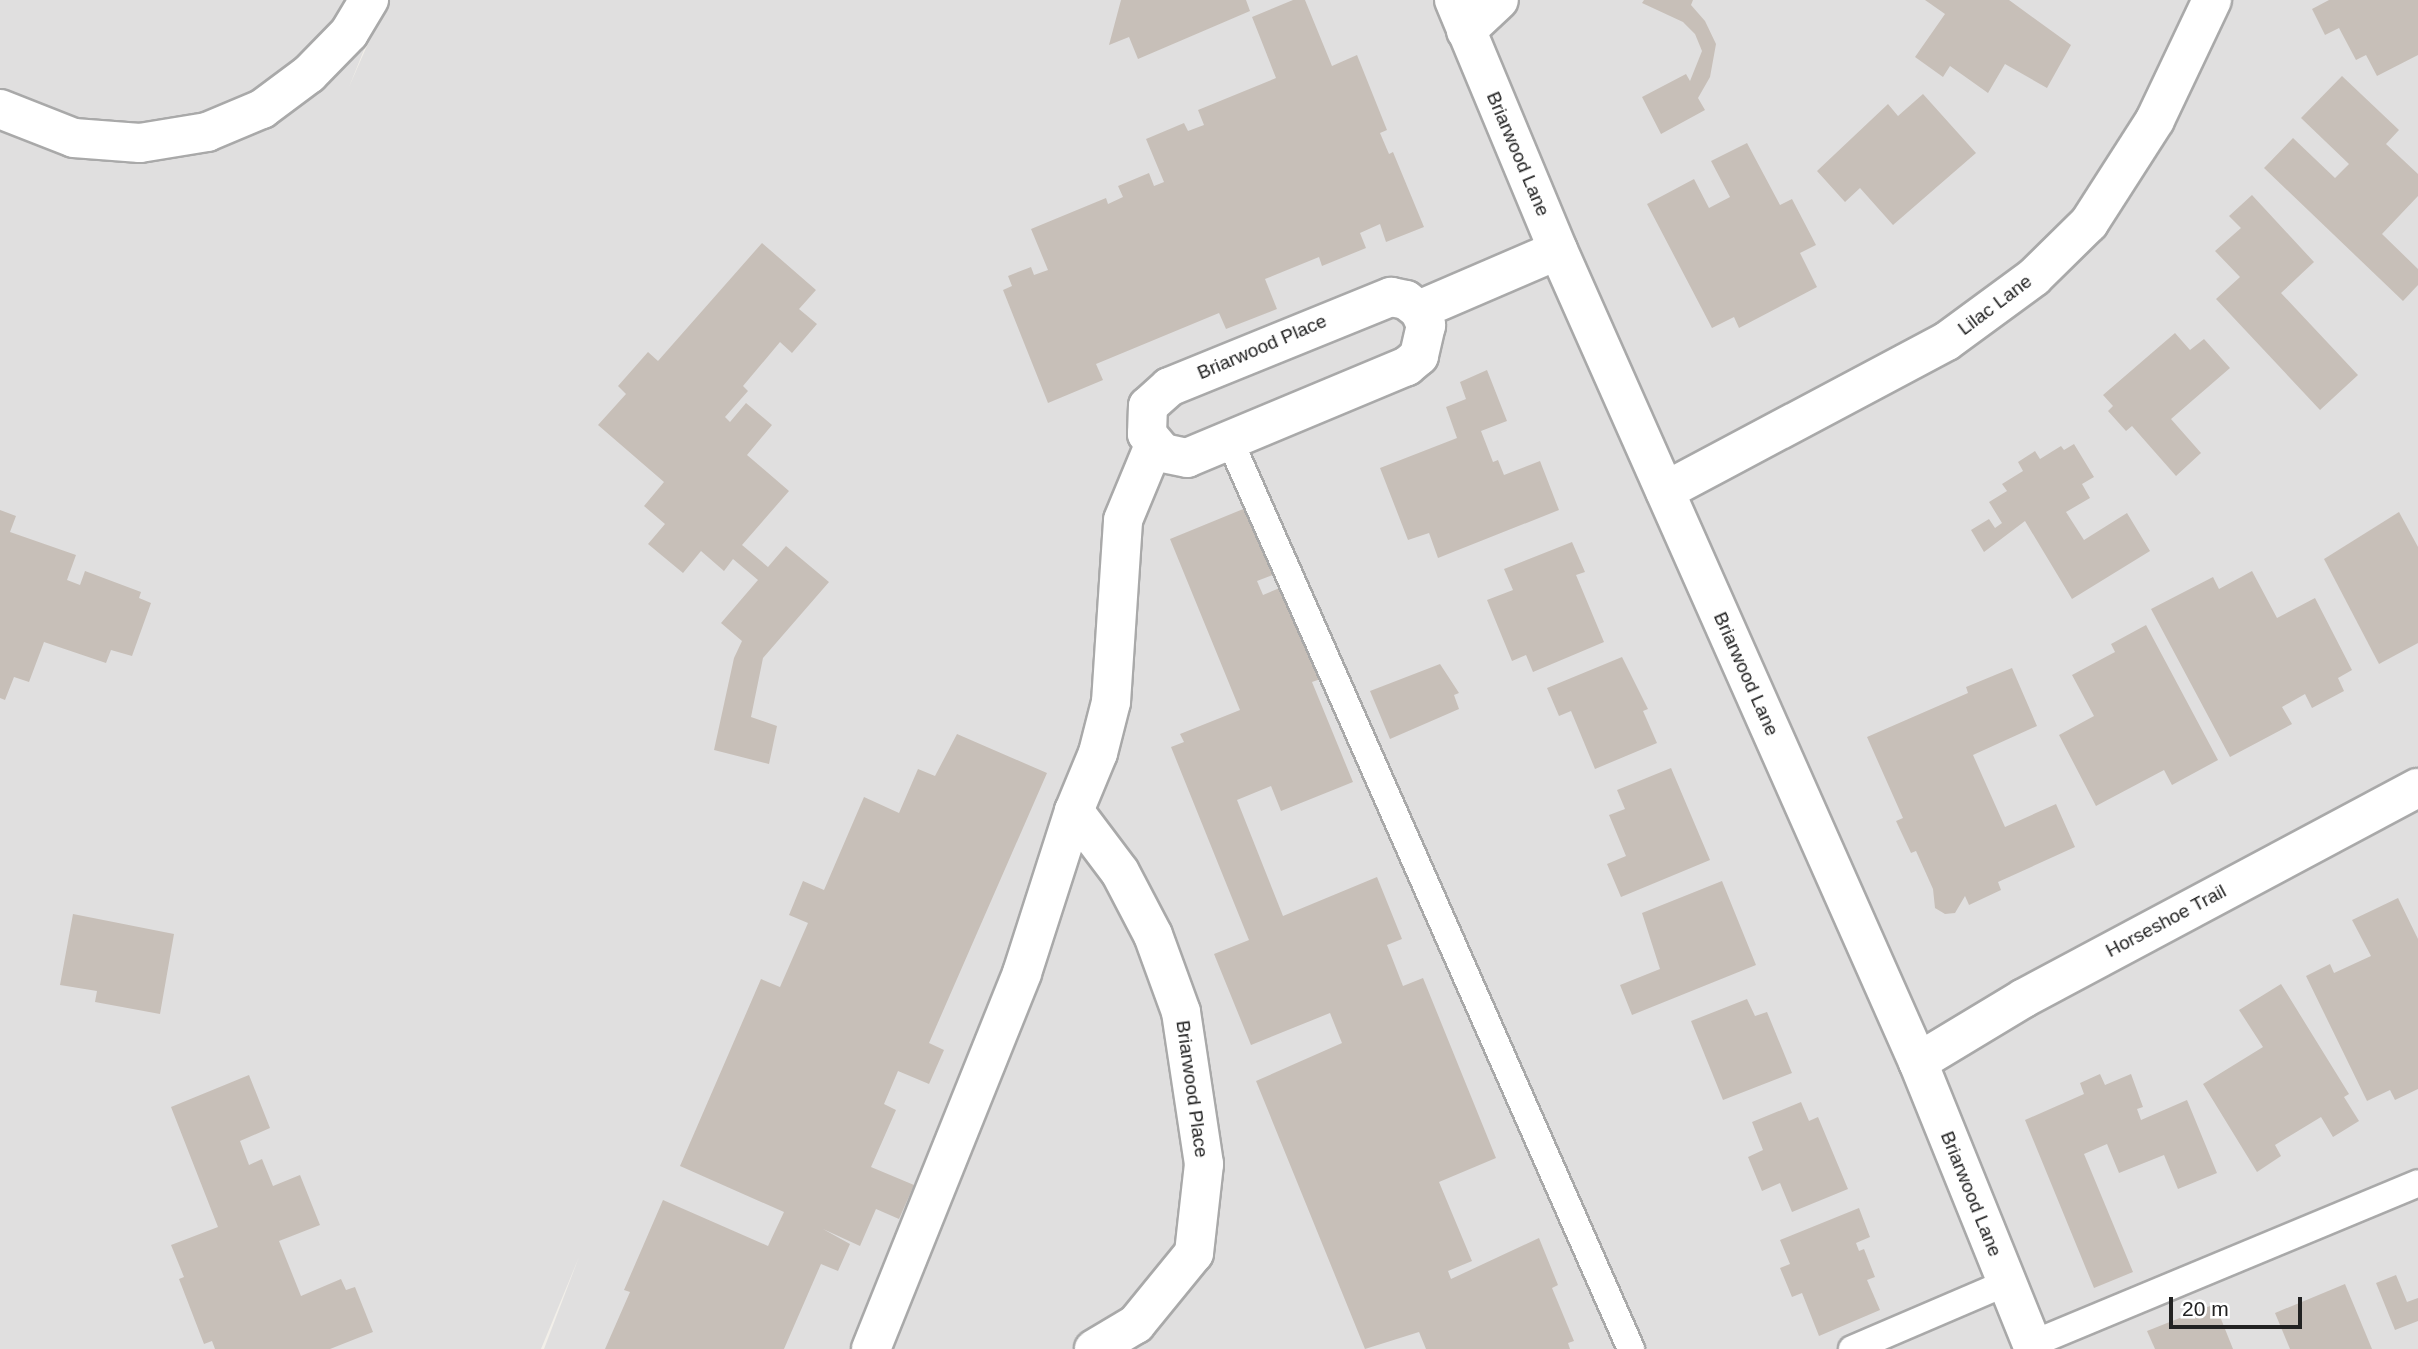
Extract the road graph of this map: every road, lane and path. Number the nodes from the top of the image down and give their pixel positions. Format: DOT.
graph roads {
  1 [pos="369,0"];
  2 [pos="1499,0"];
  3 [pos="2212,0"];
  4 [pos="1460,15"];
  5 [pos="0,109"];
  6 [pos="1558,250"];
  7 [pos="1419,310"];
  8 [pos="1230,441"];
  9 [pos="1154,445"];
  10 [pos="1665,491"];
  11 [pos="2418,788"];
  12 [pos="1074,811"];
  13 [pos="1918,1062"];
  14 [pos="2418,1183"];
  15 [pos="2008,1282"];
  16 [pos="2033,1346"];
  17 [pos="871,1349"];
  18 [pos="1094,1349"];
  19 [pos="1630,1349"];
  20 [pos="1852,1349"];
  1 -- 5 [label="street"];
  2 -- 4 [label="street"];
  3 -- 10 [label="street, Lilac Lane"];
  4 -- 6 [label="street, Briarwood Lane"];
  6 -- 7 [label="street"];
  6 -- 10 [label="street, Briarwood Lane"];
  7 -- 8 [label="street"];
  7 -- 9 [label="street, Briarwood Place"];
  8 -- 9 [label="street"];
  8 -- 19 [label="lane"];
  9 -- 12 [label="street"];
  10 -- 13 [label="street, Briarwood Lane"];
  11 -- 13 [label="street, Horseshoe Trail"];
  12 -- 17 [label="street"];
  12 -- 18 [label="street, Briarwood Place"];
  13 -- 15 [label="street, Briarwood Lane"];
  14 -- 16 [label="lane"];
  15 -- 16 [label="street, Briarwood Lane"];
  15 -- 20 [label="lane"];
}
